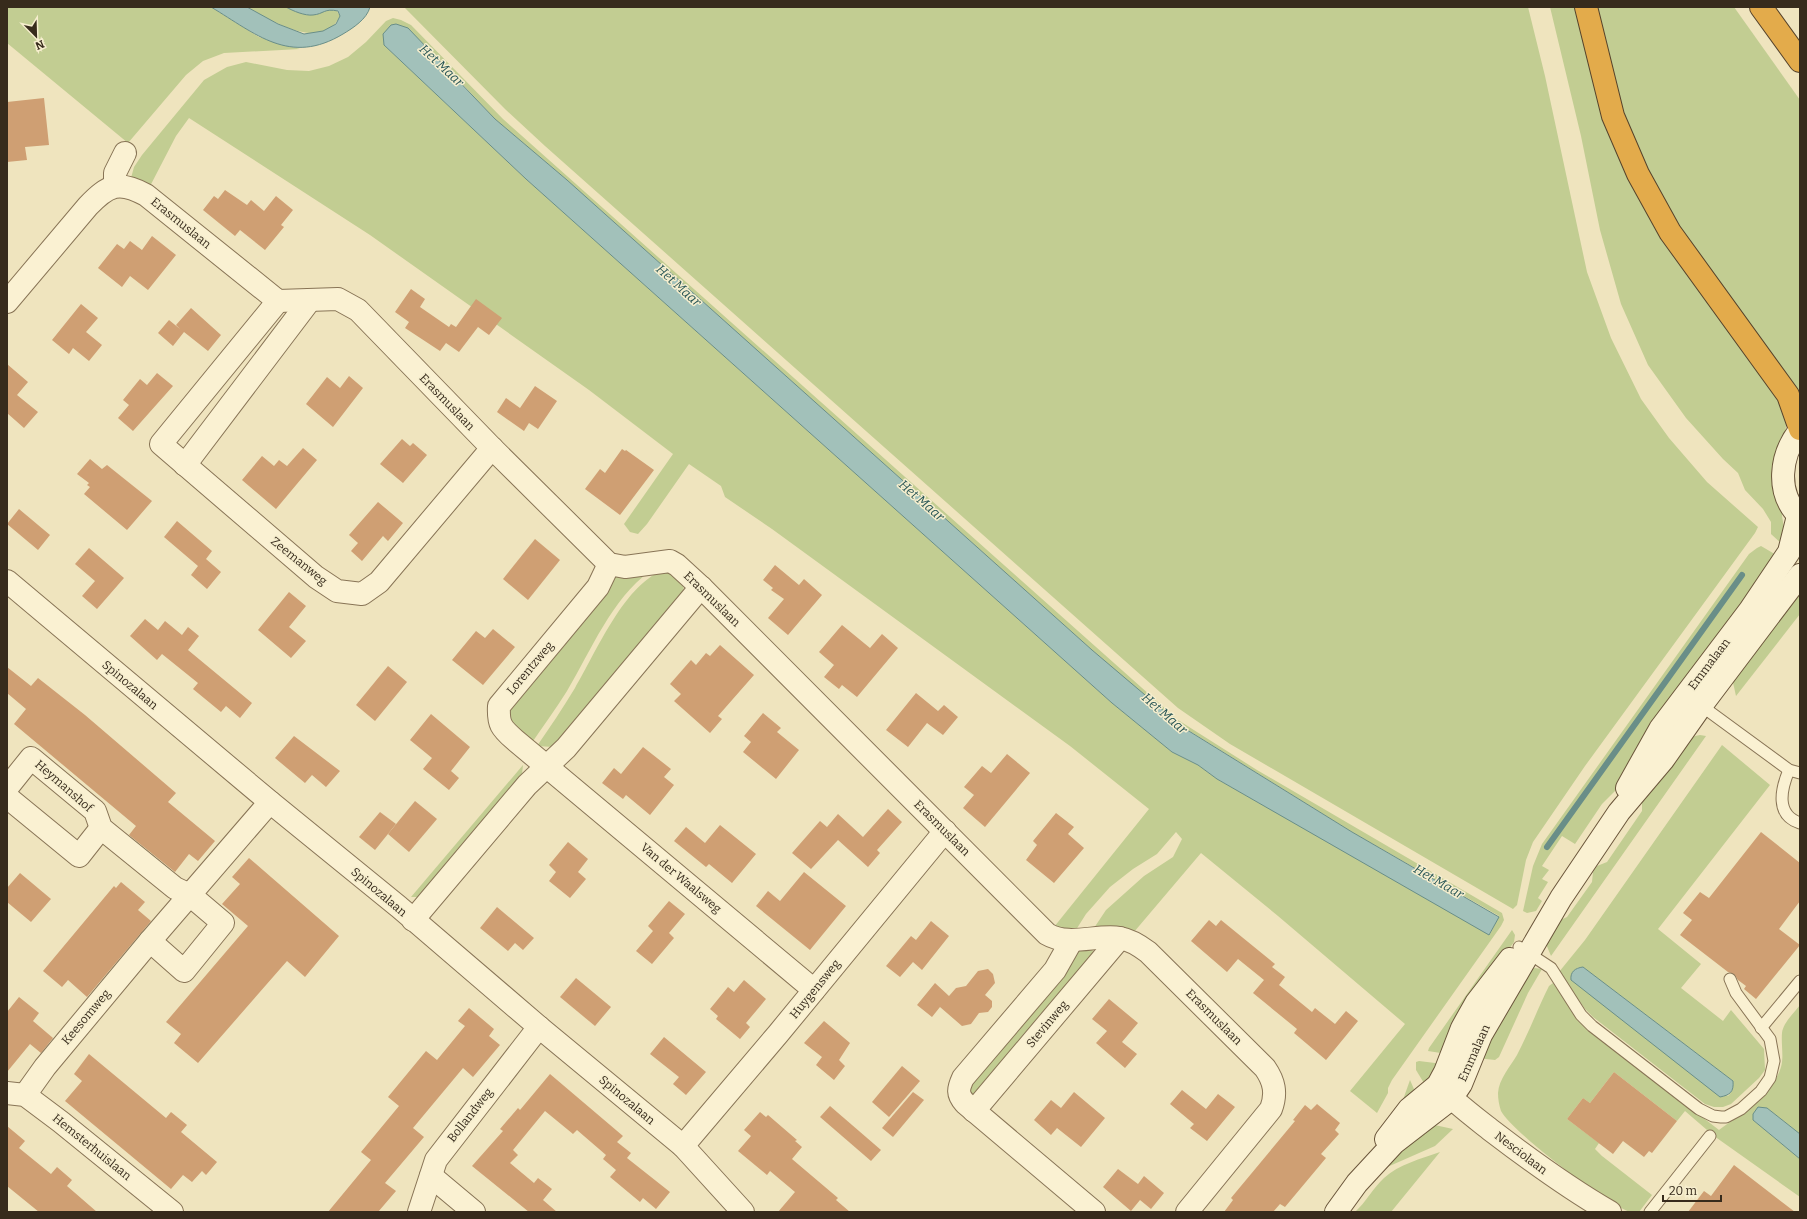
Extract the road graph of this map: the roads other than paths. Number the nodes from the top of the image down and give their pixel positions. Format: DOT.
graph roads {
  1 [pos="1586,7"];
  2 [pos="1761,7"];
  3 [pos="1800,61"];
  4 [pos="125,153"];
  5 [pos="115,186"];
  6 [pos="310,300"];
  7 [pos="7,302"];
  8 [pos="278,302"];
  9 [pos="1800,430"];
  10 [pos="492,448"];
  11 [pos="185,465"];
  12 [pos="1799,516"];
  13 [pos="609,564"];
  14 [pos="1800,575"];
  15 [pos="7,582"];
  16 [pos="701,587"];
  17 [pos="1693,700"];
  18 [pos="548,767"];
  19 [pos="1789,770"];
  20 [pos="1800,773"];
  21 [pos="7,788"];
  22 [pos="7,797"];
  23 [pos="270,802"];
  24 [pos="1800,823"];
  25 [pos="101,828"];
  26 [pos="945,831"];
  27 [pos="190,895"];
  28 [pos="413,920"];
  29 [pos="1120,938"];
  30 [pos="1072,940"];
  31 [pos="150,941"];
  32 [pos="1525,950"];
  33 [pos="1730,979"];
  34 [pos="1800,981"];
  35 [pos="814,990"];
  36 [pos="539,1027"];
  37 [pos="1761,1028"];
  38 [pos="1444,1092"];
  39 [pos="16,1094"];
  40 [pos="974,1111"];
  41 [pos="1710,1136"];
  42 [pos="682,1146"];
  43 [pos="431,1176"];
  44 [pos="172,1212"];
  45 [pos="419,1212"];
  46 [pos="474,1212"];
  47 [pos="742,1212"];
  48 [pos="1094,1212"];
  49 [pos="1187,1212"];
  50 [pos="1336,1212"];
  51 [pos="1610,1212"];
  52 [pos="1650,1212"];
  1 -- 9 [label="highway"];
  2 -- 3 [label="highway"];
  4 -- 5 [label="street"];
  5 -- 7 [label="street"];
  5 -- 8 [label="street, Erasmuslaan"];
  6 -- 8 [label="street, Erasmuslaan"];
  6 -- 10 [label="street, Erasmuslaan"];
  6 -- 11 [label="street"];
  8 -- 11 [label="street, Zeemanweg"];
  9 -- 12 [label="street"];
  10 -- 11 [label="street, Zeemanweg"];
  10 -- 13 [label="street, Erasmuslaan"];
  12 -- 17 [label="street, Emmalaan"];
  13 -- 16 [label="street, Erasmuslaan"];
  13 -- 18 [label="street, Lorentzweg"];
  14 -- 17 [label="street, Emmalaan"];
  15 -- 23 [label="street, Spinozalaan"];
  16 -- 18 [label="street"];
  16 -- 26 [label="street, Erasmuslaan"];
  17 -- 19 [label="lane"];
  17 -- 32 [label="street, Emmalaan"];
  18 -- 28 [label="street"];
  18 -- 35 [label="street, Van der Waalsweg"];
  19 -- 20 [label="lane"];
  19 -- 24 [label="lane"];
  21 -- 25 [label="street, Heymanshof"];
  22 -- 25 [label="street"];
  23 -- 27 [label="street, Keesomweg"];
  23 -- 28 [label="street, Spinozalaan"];
  25 -- 27 [label="street"];
  26 -- 30 [label="street, Erasmuslaan"];
  26 -- 35 [label="street, Huygensweg"];
  27 -- 31 [label="street, Keesomweg"];
  27 -- 31 [label="street"];
  28 -- 36 [label="street, Spinozalaan"];
  29 -- 30 [label="street, Erasmuslaan"];
  29 -- 40 [label="street, Stevinweg"];
  29 -- 49 [label="street, Erasmuslaan"];
  30 -- 40 [label="street"];
  31 -- 39 [label="street, Keesomweg"];
  32 -- 37 [label="lane"];
  32 -- 38 [label="street, Emmalaan"];
  33 -- 37 [label="lane"];
  34 -- 37 [label="lane"];
  35 -- 42 [label="street, Huygensweg"];
  36 -- 42 [label="street, Spinozalaan"];
  36 -- 43 [label="street, Bollandweg"];
  38 -- 50 [label="street, Emmalaan"];
  38 -- 51 [label="street, Nesciolaan"];
  39 -- 44 [label="street, Hemsterhuislaan"];
  40 -- 48 [label="street"];
  41 -- 52 [label="lane"];
  42 -- 47 [label="street, Spinozalaan"];
  43 -- 45 [label="street, Bollandweg"];
  43 -- 46 [label="street"];
}
